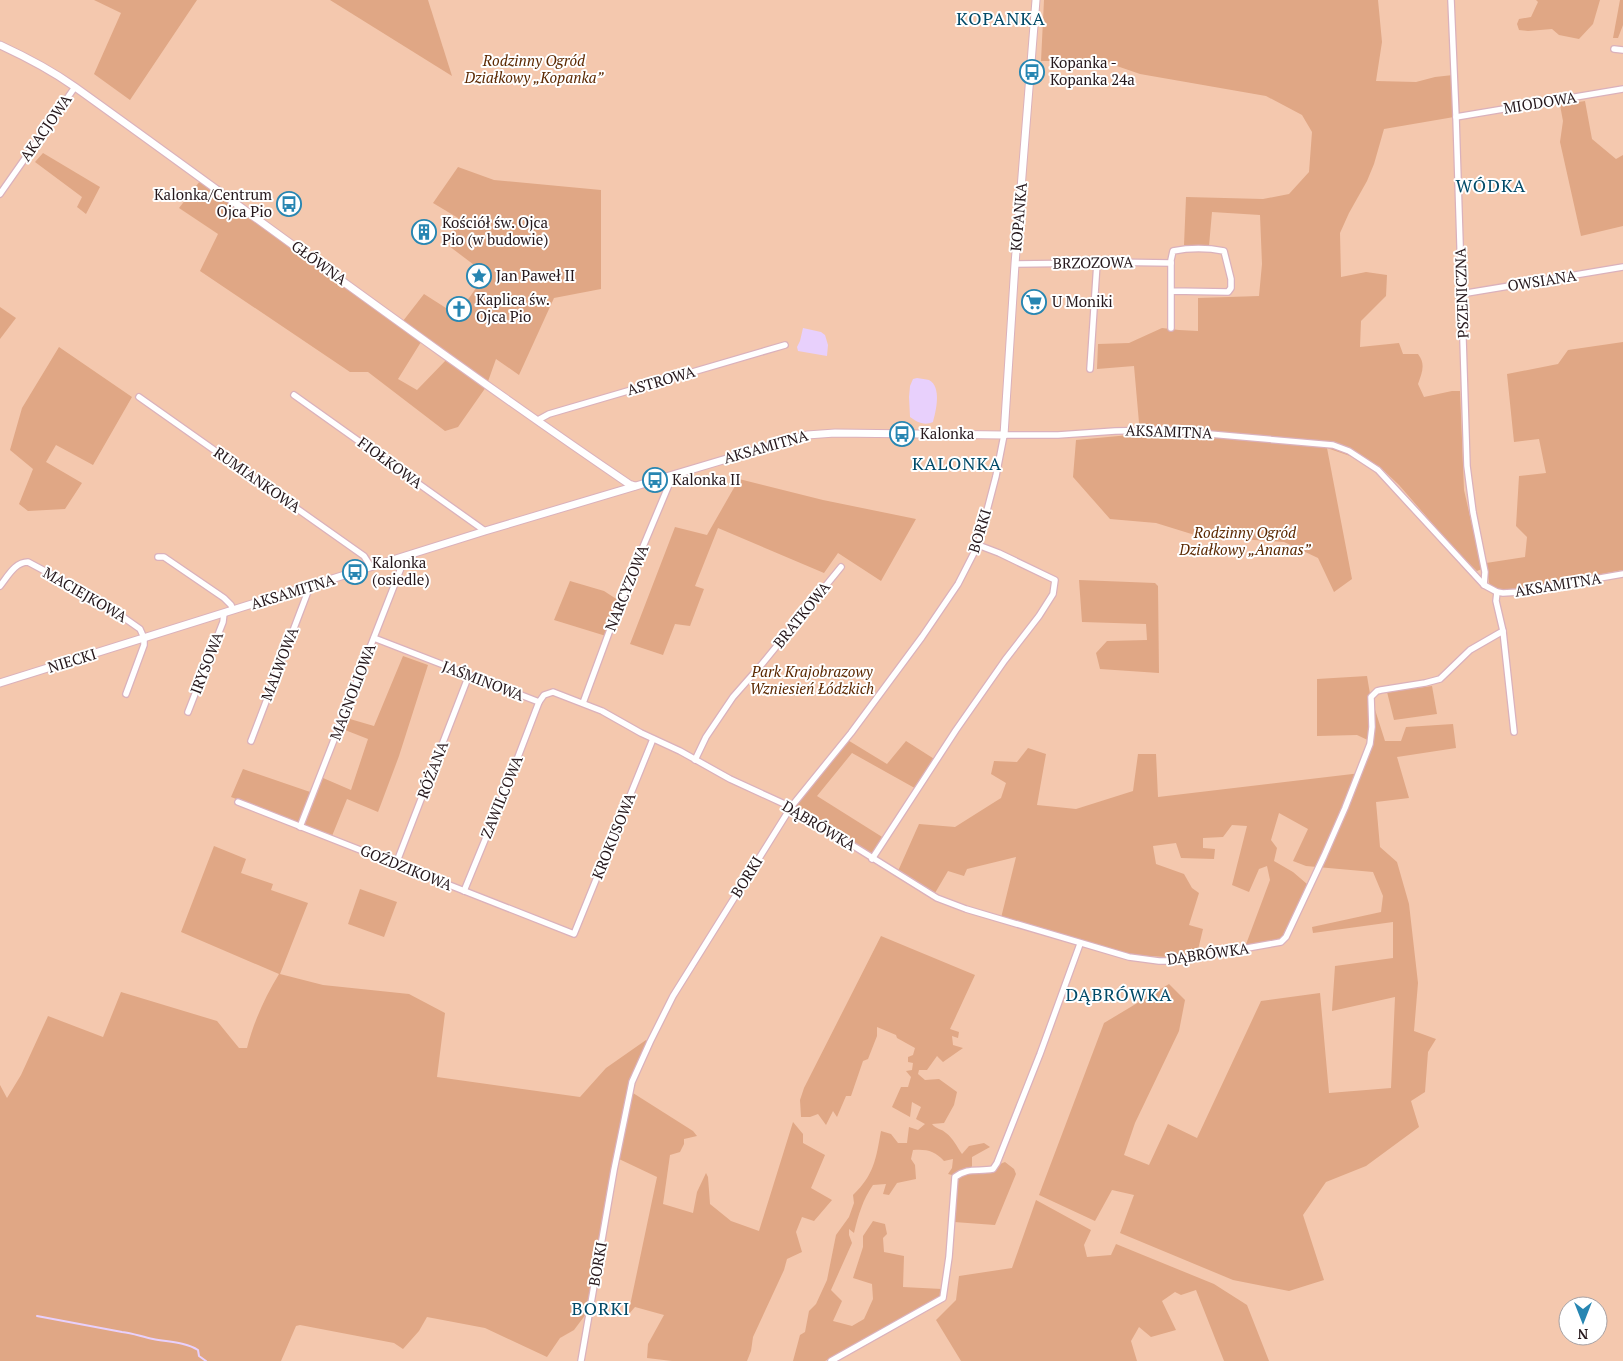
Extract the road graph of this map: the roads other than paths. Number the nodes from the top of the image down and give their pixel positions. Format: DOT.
graph roads {
  1 [pos="1036,0"];
  2 [pos="1451,0"];
  3 [pos="0,45"];
  4 [pos="1614,50"];
  5 [pos="1623,50"];
  6 [pos="75,87"];
  7 [pos="1623,89"];
  8 [pos="1456,117"];
  9 [pos="0,194"];
  10 [pos="1171,263"];
  11 [pos="1015,264"];
  12 [pos="1097,264"];
  13 [pos="1623,267"];
  14 [pos="1171,291"];
  15 [pos="1462,294"];
  16 [pos="1171,328"];
  17 [pos="785,345"];
  18 [pos="1090,369"];
  19 [pos="294,395"];
  20 [pos="139,397"];
  21 [pos="538,420"];
  22 [pos="1004,435"];
  23 [pos="673,474"];
  24 [pos="635,486"];
  25 [pos="485,532"];
  26 [pos="978,546"];
  27 [pos="158,557"];
  28 [pos="402,557"];
  29 [pos="371,567"];
  30 [pos="841,567"];
  31 [pos="1623,574"];
  32 [pos="1484,585"];
  33 [pos="0,586"];
  34 [pos="308,587"];
  35 [pos="1497,592"];
  36 [pos="233,610"];
  37 [pos="224,613"];
  38 [pos="1502,631"];
  39 [pos="144,638"];
  40 [pos="374,638"];
  41 [pos="469,675"];
  42 [pos="0,683"];
  43 [pos="126,694"];
  44 [pos="539,702"];
  45 [pos="583,703"];
  46 [pos="188,712"];
  47 [pos="1514,732"];
  48 [pos="653,739"];
  49 [pos="250,741"];
  50 [pos="695,760"];
  51 [pos="238,802"];
  52 [pos="791,807"];
  53 [pos="300,827"];
  54 [pos="872,859"];
  55 [pos="396,864"];
  56 [pos="464,891"];
  57 [pos="574,934"];
  58 [pos="1080,944"];
  59 [pos="581,1361"];
  60 [pos="831,1361"];
  1 -- 11 [label="street, KOPANKA"];
  2 -- 8 [label="street, PSZENICZNA"];
  3 -- 6 [label="street, GŁÓWNA"];
  4 -- 5 [label="street"];
  6 -- 9 [label="street, AKACJOWA"];
  6 -- 21 [label="street, GŁÓWNA"];
  7 -- 8 [label="street, MIODOWA"];
  8 -- 15 [label="street, PSZENICZNA"];
  10 -- 12 [label="street, BRZOZOWA"];
  10 -- 14 [label="street"];
  10 -- 14 [label="street"];
  11 -- 12 [label="street, BRZOZOWA"];
  11 -- 22 [label="street, KOPANKA"];
  12 -- 18 [label="street"];
  13 -- 15 [label="street, OWSIANA"];
  14 -- 16 [label="street"];
  15 -- 32 [label="street, PSZENICZNA"];
  17 -- 21 [label="street, ASTROWA"];
  19 -- 25 [label="street, FIOŁKOWA"];
  20 -- 29 [label="street, RUMIANKOWA"];
  21 -- 24 [label="street, GŁÓWNA"];
  22 -- 23 [label="street, AKSAMITNA"];
  22 -- 26 [label="street, BORKI"];
  22 -- 32 [label="street, AKSAMITNA"];
  23 -- 24 [label="street, AKSAMITNA"];
  23 -- 45 [label="street, NARCYZOWA"];
  24 -- 25 [label="street, AKSAMITNA"];
  25 -- 28 [label="street, AKSAMITNA"];
  26 -- 52 [label="street, BORKI"];
  26 -- 54 [label="street"];
  27 -- 36 [label="street"];
  28 -- 29 [label="street, AKSAMITNA"];
  28 -- 40 [label="street, MAGNOLIOWA"];
  29 -- 34 [label="street, AKSAMITNA"];
  30 -- 50 [label="street, BRATKOWA"];
  31 -- 35 [label="street, AKSAMITNA"];
  32 -- 35 [label="street, AKSAMITNA"];
  33 -- 39 [label="street, MACIEJKOWA"];
  34 -- 36 [label="street, AKSAMITNA"];
  34 -- 49 [label="street, MALWOWA"];
  35 -- 38 [label="street"];
  36 -- 37 [label="street, AKSAMITNA"];
  37 -- 39 [label="street, AKSAMITNA"];
  37 -- 46 [label="street, IRYSOWA"];
  38 -- 47 [label="street"];
  38 -- 58 [label="street, DĄBRÓWKA"];
  39 -- 42 [label="street, NIECKI"];
  39 -- 43 [label="street"];
  40 -- 41 [label="street, JAŚMINOWA"];
  40 -- 53 [label="street, MAGNOLIOWA"];
  41 -- 44 [label="street, JAŚMINOWA"];
  41 -- 55 [label="street, RÓŻANA"];
  44 -- 45 [label="street, JAŚMINOWA"];
  44 -- 56 [label="street, ZAWILCOWA"];
  45 -- 48 [label="street, JAŚMINOWA"];
  48 -- 50 [label="street, JAŚMINOWA"];
  48 -- 57 [label="street, KROKUSOWA"];
  50 -- 52 [label="street, DĄBRÓWKA"];
  51 -- 53 [label="street, GOŹDZIKOWA"];
  52 -- 54 [label="street, DĄBRÓWKA"];
  52 -- 59 [label="street, BORKI"];
  53 -- 55 [label="street, GOŹDZIKOWA"];
  54 -- 58 [label="street, DĄBRÓWKA"];
  55 -- 56 [label="street, GOŹDZIKOWA"];
  56 -- 57 [label="street, GOŹDZIKOWA"];
  58 -- 60 [label="street"];
}
